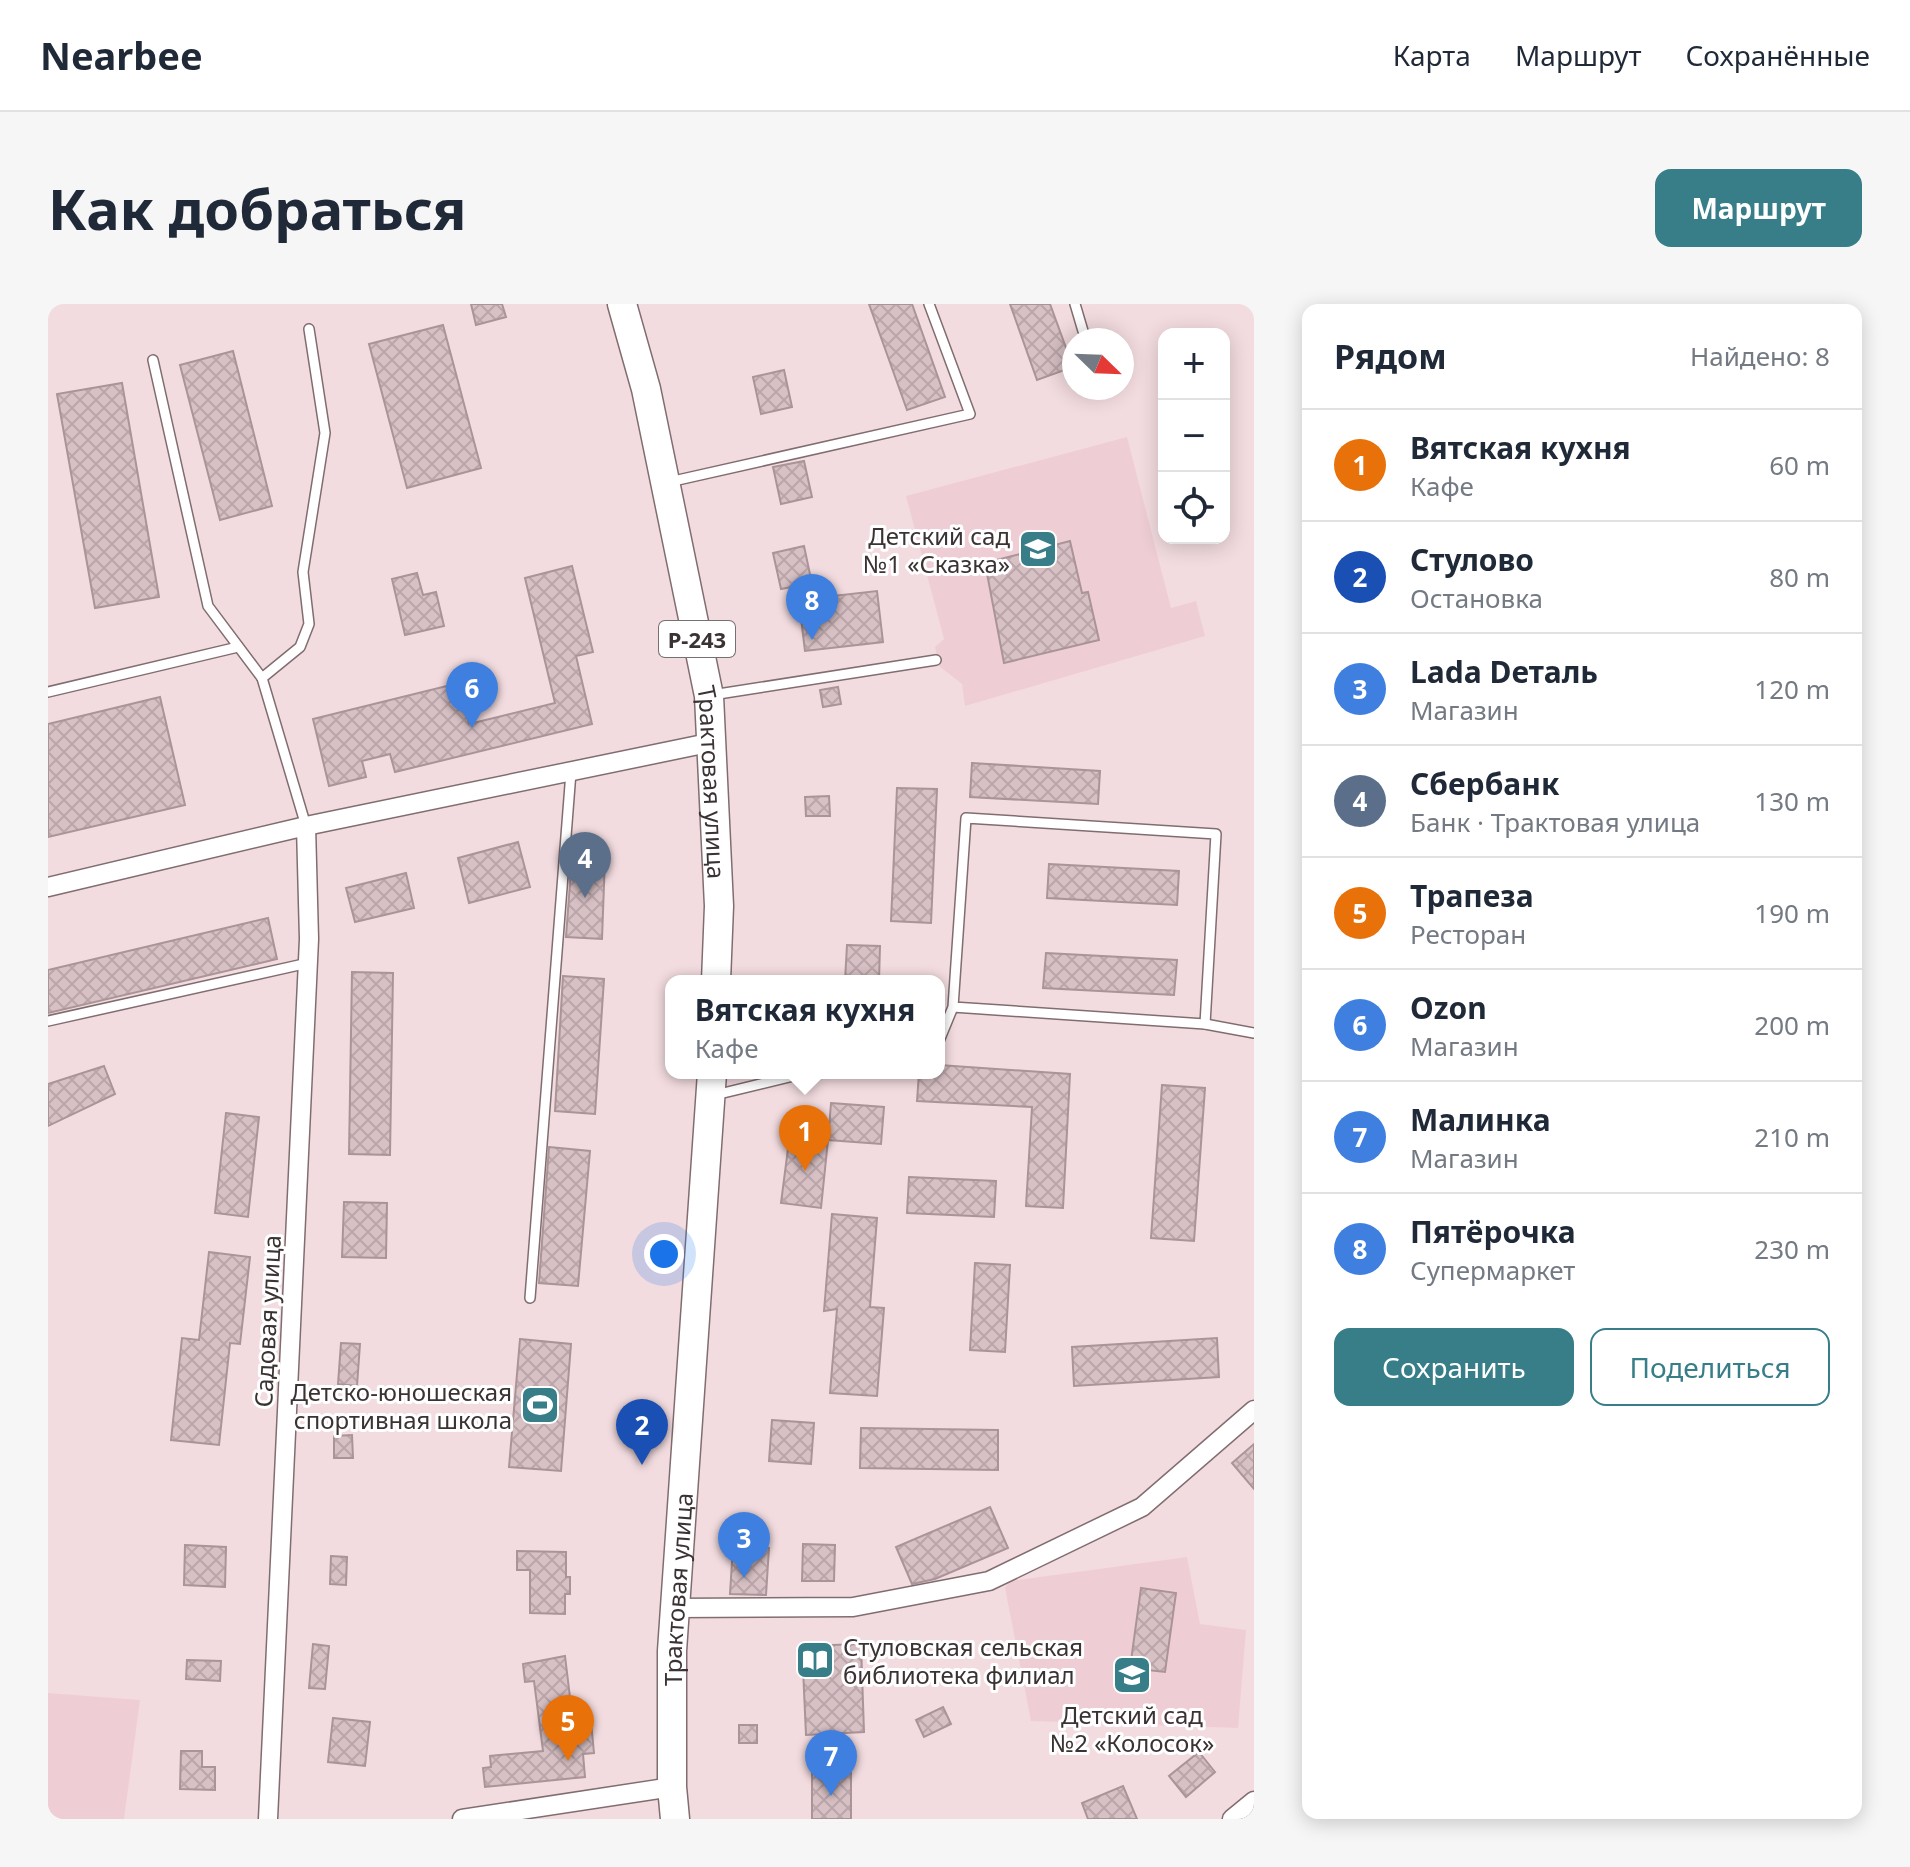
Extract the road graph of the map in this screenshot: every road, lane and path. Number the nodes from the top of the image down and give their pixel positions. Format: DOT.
graph roads {
  1 [pos="622,304"];
  2 [pos="929,304"];
  3 [pos="1075,304"];
  4 [pos="1082,328"];
  5 [pos="309,329"];
  6 [pos="153,360"];
  7 [pos="666,483"];
  8 [pos="238,647"];
  9 [pos="936,660"];
  10 [pos="262,678"];
  11 [pos="48,692"];
  12 [pos="709,696"];
  13 [pos="713,742"];
  14 [pos="571,772"];
  15 [pos="306,826"];
  16 [pos="48,887"];
  17 [pos="308,963"];
  18 [pos="716,975"];
  19 [pos="953,1007"];
  20 [pos="48,1021"];
  21 [pos="1205,1024"];
  22 [pos="945,1026"];
  23 [pos="1254,1033"];
  24 [pos="755,1079"];
  25 [pos="712,1084"];
  26 [pos="530,1298"];
  27 [pos="1252,1419"];
  28 [pos="674,1608"];
  29 [pos="672,1787"];
  30 [pos="1254,1801"];
  31 [pos="268,1819"];
  32 [pos="462,1819"];
  33 [pos="675,1819"];
  34 [pos="1232,1819"];
  1 -- 7 [label="highway, Трактовая улица / Р-243"];
  2 -- 7 [label="lane"];
  3 -- 4 [label="lane"];
  5 -- 10 [label="lane"];
  6 -- 8 [label="lane"];
  7 -- 12 [label="highway, Трактовая улица / Р-243"];
  8 -- 10 [label="lane"];
  8 -- 11 [label="lane"];
  9 -- 12 [label="lane"];
  10 -- 15 [label="lane"];
  12 -- 13 [label="highway, Трактовая улица / Р-243"];
  13 -- 14 [label="street"];
  13 -- 18 [label="highway, Трактовая улица / Р-243"];
  14 -- 15 [label="street"];
  14 -- 26 [label="lane"];
  15 -- 16 [label="street"];
  15 -- 17 [label="street, Садовая улица"];
  17 -- 20 [label="lane"];
  17 -- 31 [label="street, Садовая улица"];
  19 -- 21 [label="lane"];
  19 -- 21 [label="lane"];
  19 -- 22 [label="lane"];
  21 -- 23 [label="lane"];
  24 -- 25 [label="lane"];
  25 -- 28 [label="highway, Трактовая улица"];
  27 -- 28 [label="street"];
  28 -- 29 [label="highway, Трактовая улица"];
  29 -- 32 [label="street"];
  29 -- 33 [label="highway, Трактовая улица"];
  30 -- 34 [label="street"];
}
